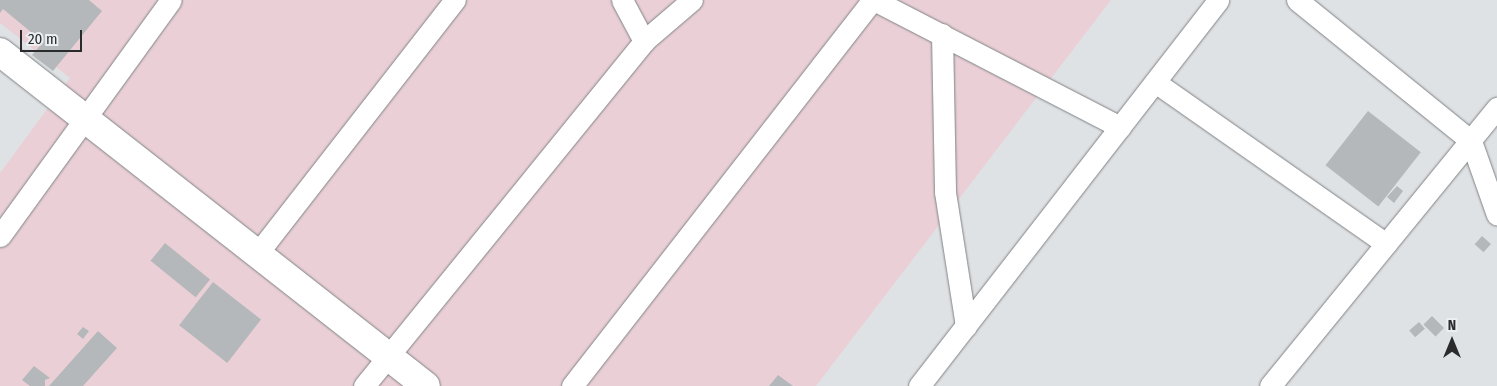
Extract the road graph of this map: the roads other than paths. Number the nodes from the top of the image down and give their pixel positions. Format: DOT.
graph roads {
  1 [pos="171,0"];
  2 [pos="455,0"];
  3 [pos="622,0"];
  4 [pos="692,0"];
  5 [pos="874,0"];
  6 [pos="1218,0"];
  7 [pos="1297,0"];
  8 [pos="942,34"];
  9 [pos="644,41"];
  10 [pos="0,52"];
  11 [pos="1155,82"];
  12 [pos="1497,108"];
  13 [pos="85,119"];
  14 [pos="1120,127"];
  15 [pos="1470,141"];
  16 [pos="1497,215"];
  17 [pos="0,236"];
  18 [pos="1386,244"];
  19 [pos="257,254"];
  20 [pos="966,326"];
  21 [pos="388,356"];
  22 [pos="364,386"];
  23 [pos="426,386"];
  24 [pos="572,386"];
  25 [pos="919,386"];
  26 [pos="1270,386"];
  1 -- 13 [label="street"];
  2 -- 19 [label="street"];
  3 -- 9 [label="street"];
  4 -- 9 [label="street"];
  5 -- 8 [label="street"];
  5 -- 24 [label="street"];
  6 -- 11 [label="street"];
  7 -- 15 [label="street"];
  8 -- 14 [label="street"];
  8 -- 20 [label="street"];
  9 -- 21 [label="street"];
  10 -- 13 [label="main road"];
  11 -- 14 [label="street"];
  11 -- 18 [label="street"];
  12 -- 15 [label="street"];
  13 -- 17 [label="street"];
  13 -- 19 [label="main road"];
  14 -- 20 [label="street"];
  15 -- 16 [label="street"];
  15 -- 18 [label="street"];
  18 -- 26 [label="street"];
  19 -- 21 [label="main road"];
  20 -- 25 [label="street"];
  21 -- 22 [label="street"];
  21 -- 23 [label="main road"];
}
